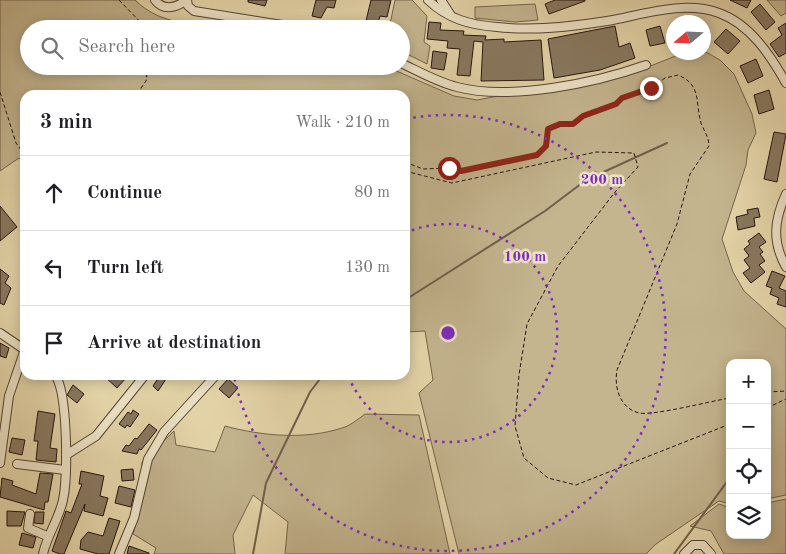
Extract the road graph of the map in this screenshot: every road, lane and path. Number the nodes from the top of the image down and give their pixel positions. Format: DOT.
graph roads {
  1 [pos="120,0"];
  2 [pos="155,0"];
  3 [pos="187,0"];
  4 [pos="428,0"];
  5 [pos="441,0"];
  6 [pos="169,4"];
  7 [pos="455,19"];
  8 [pos="139,20"];
  9 [pos="251,20"];
  10 [pos="646,65"];
  11 [pos="410,68"];
  12 [pos="147,75"];
  13 [pos="786,83"];
  14 [pos="141,90"];
  15 [pos="0,92"];
  16 [pos="20,149"];
  17 [pos="410,164"];
  18 [pos="410,173"];
  19 [pos="786,194"];
  20 [pos="786,267"];
  21 [pos="0,333"];
  22 [pos="20,347"];
  23 [pos="20,364"];
  24 [pos="57,380"];
  25 [pos="141,380"];
  26 [pos="211,380"];
  27 [pos="786,391"];
  28 [pos="771,392"];
  29 [pos="726,399"];
  30 [pos="786,399"];
  31 [pos="771,406"];
  32 [pos="726,426"];
  33 [pos="66,456"];
  34 [pos="0,463"];
  35 [pos="17,464"];
  36 [pos="65,470"];
  37 [pos="30,514"];
  38 [pos="47,536"];
  39 [pos="43,554"];
  40 [pos="119,554"];
  41 [pos="684,554"];
  42 [pos="711,554"];
  1 -- 8 [label="path"];
  2 -- 6 [label="street"];
  3 -- 6 [label="street"];
  3 -- 9 [label="street"];
  4 -- 7 [label="street"];
  5 -- 7 [label="street"];
  7 -- 13 [label="street"];
  10 -- 11 [label="street"];
  12 -- 14 [label="path"];
  15 -- 16 [label="path"];
  17 -- 29 [label="path"];
  18 -- 32 [label="path"];
  19 -- 20 [label="street"];
  21 -- 22 [label="street"];
  23 -- 34 [label="street"];
  24 -- 33 [label="street"];
  25 -- 33 [label="street"];
  26 -- 40 [label="street"];
  27 -- 28 [label="path"];
  30 -- 31 [label="path"];
  33 -- 36 [label="street"];
  35 -- 36 [label="street"];
  36 -- 38 [label="street"];
  37 -- 38 [label="street"];
  38 -- 39 [label="street"];
  41 -- 42 [label="street"];
}
